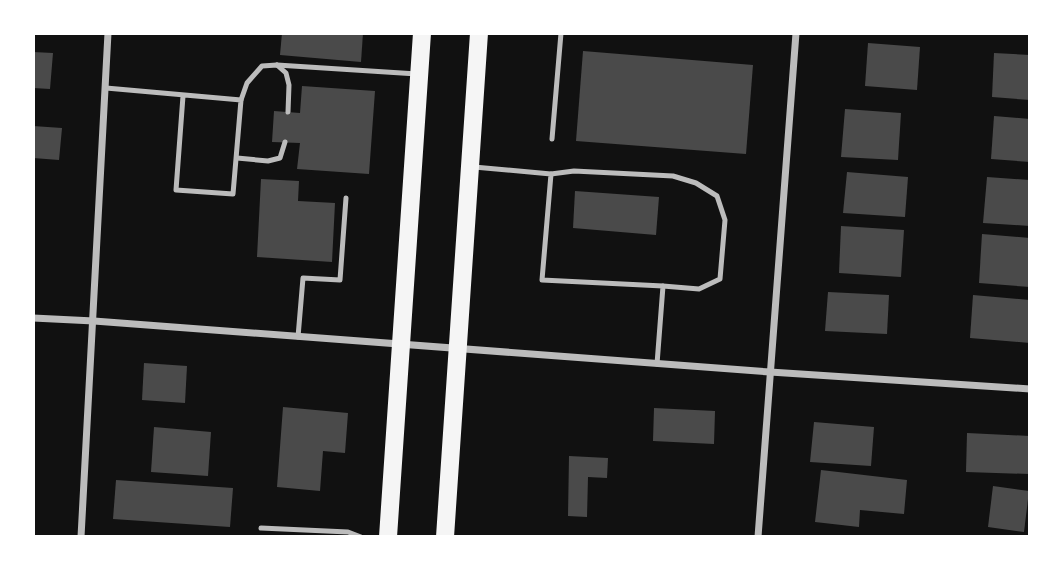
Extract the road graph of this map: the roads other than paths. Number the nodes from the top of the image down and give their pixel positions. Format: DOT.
graph roads {
  1 [pos="108,33"];
  2 [pos="422,33"];
  3 [pos="480,33"];
  4 [pos="561,33"];
  5 [pos="796,33"];
  6 [pos="277,65"];
  7 [pos="420,75"];
  8 [pos="106,88"];
  9 [pos="183,96"];
  10 [pos="241,100"];
  11 [pos="288,112"];
  12 [pos="552,139"];
  13 [pos="285,142"];
  14 [pos="237,158"];
  15 [pos="470,166"];
  16 [pos="551,174"];
  17 [pos="346,198"];
  18 [pos="663,286"];
  19 [pos="33,318"];
  20 [pos="94,321"];
  21 [pos="298,337"];
  22 [pos="401,345"];
  23 [pos="458,349"];
  24 [pos="657,364"];
  25 [pos="770,372"];
  26 [pos="1030,389"];
  27 [pos="261,528"];
  28 [pos="81,537"];
  29 [pos="361,537"];
  30 [pos="388,537"];
  31 [pos="445,537"];
  32 [pos="758,537"];
  1 -- 8 [label="street"];
  2 -- 7 [label="main road"];
  3 -- 15 [label="main road"];
  4 -- 12 [label="lane"];
  5 -- 25 [label="street"];
  6 -- 7 [label="lane"];
  6 -- 10 [label="lane"];
  6 -- 11 [label="lane"];
  7 -- 22 [label="main road"];
  8 -- 9 [label="lane"];
  8 -- 20 [label="street"];
  9 -- 10 [label="lane"];
  9 -- 14 [label="lane"];
  10 -- 14 [label="lane"];
  13 -- 14 [label="lane"];
  15 -- 16 [label="lane"];
  15 -- 23 [label="main road"];
  16 -- 18 [label="lane"];
  16 -- 18 [label="lane"];
  17 -- 21 [label="lane"];
  18 -- 24 [label="lane"];
  19 -- 20 [label="street"];
  20 -- 21 [label="street"];
  20 -- 28 [label="street"];
  21 -- 22 [label="street"];
  22 -- 23 [label="street"];
  22 -- 30 [label="main road"];
  23 -- 24 [label="street"];
  23 -- 31 [label="main road"];
  24 -- 25 [label="street"];
  25 -- 26 [label="street"];
  25 -- 32 [label="street"];
  27 -- 29 [label="lane"];
}
